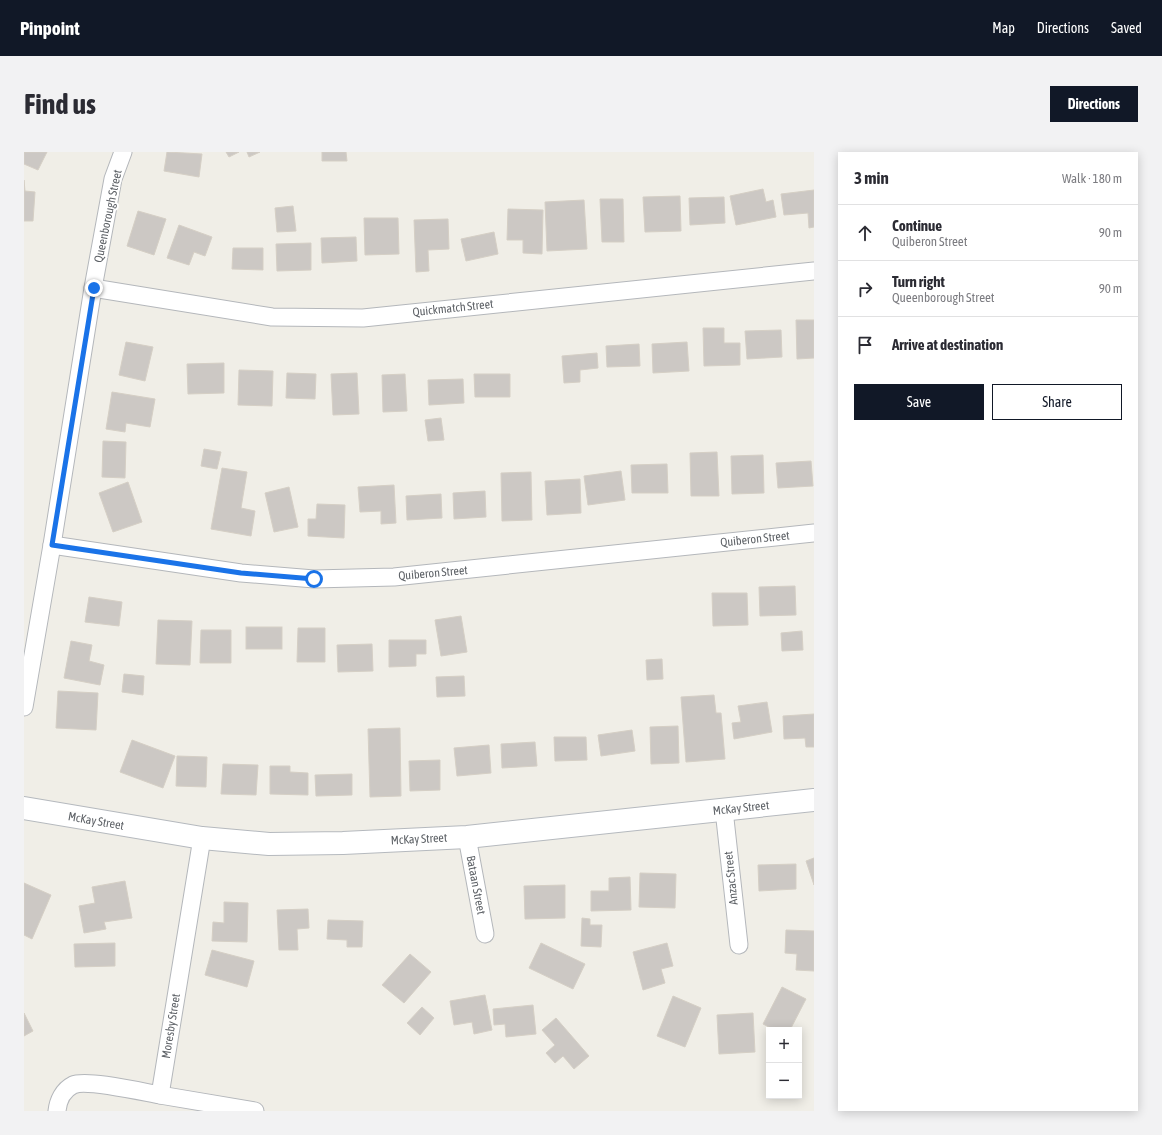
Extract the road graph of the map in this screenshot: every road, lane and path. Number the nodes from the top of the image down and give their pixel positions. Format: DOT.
graph roads {
  1 [pos="123,152"];
  2 [pos="814,271"];
  3 [pos="94,288"];
  4 [pos="814,533"];
  5 [pos="52,545"];
  6 [pos="24,706"];
  7 [pos="814,800"];
  8 [pos="24,808"];
  9 [pos="724,810"];
  10 [pos="467,836"];
  11 [pos="202,838"];
  12 [pos="486,934"];
  13 [pos="739,945"];
  14 [pos="160,1095"];
  15 [pos="57,1111"];
  16 [pos="255,1111"];
  1 -- 3 [label="street, Queenborough Street"];
  2 -- 3 [label="street, Quickmatch Street"];
  3 -- 5 [label="street, Queenborough Street"];
  4 -- 5 [label="street, Quiberon Street"];
  5 -- 6 [label="street, Queenborough Street"];
  7 -- 9 [label="street, McKay Street"];
  8 -- 11 [label="street, McKay Street"];
  9 -- 10 [label="street, McKay Street"];
  9 -- 13 [label="street, Anzac Street"];
  10 -- 11 [label="street, McKay Street"];
  10 -- 12 [label="street, Bataan Street"];
  11 -- 14 [label="street, Moresby Street"];
  14 -- 15 [label="street"];
  14 -- 16 [label="street"];
}
